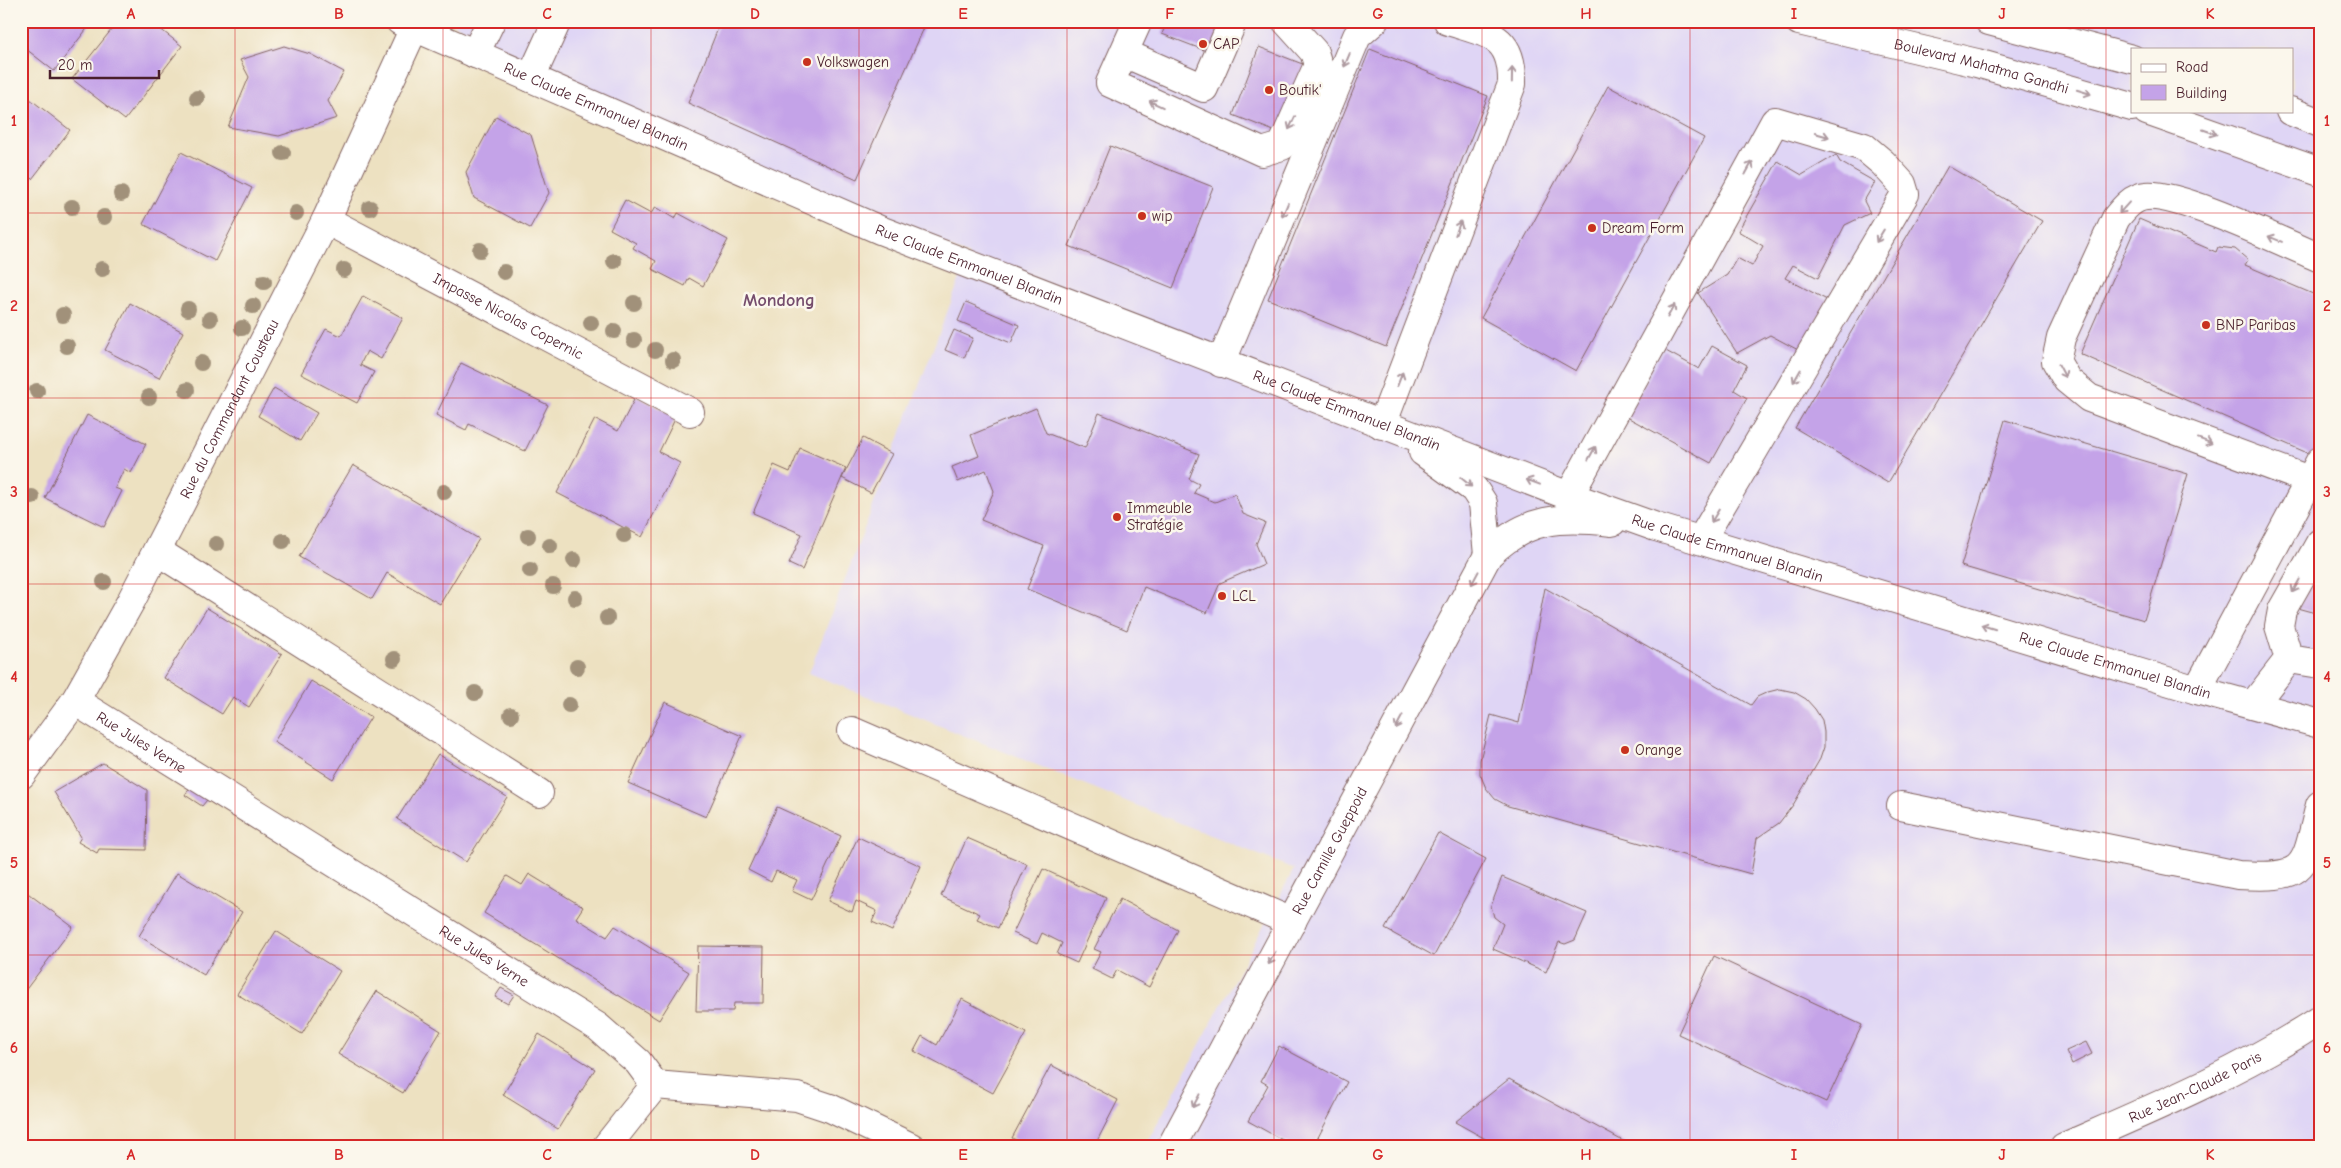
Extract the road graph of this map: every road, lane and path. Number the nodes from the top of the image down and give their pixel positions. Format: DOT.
graph roads {
  1 [pos="492,21"];
  2 [pos="557,21"];
  3 [pos="1138,21"];
  4 [pos="1233,21"];
  5 [pos="1286,21"];
  6 [pos="1374,21"];
  7 [pos="1448,21"];
  8 [pos="1799,21"];
  9 [pos="2000,23"];
  10 [pos="407,25"];
  11 [pos="1124,53"];
  12 [pos="475,54"];
  13 [pos="2131,59"];
  14 [pos="531,78"];
  15 [pos="1204,88"];
  16 [pos="2131,107"];
  17 [pos="2150,112"];
  18 [pos="2292,112"];
  19 [pos="1190,120"];
  20 [pos="2320,124"];
  21 [pos="2320,172"];
  22 [pos="326,220"];
  23 [pos="2320,258"];
  24 [pos="1221,363"];
  25 [pos="690,412"];
  26 [pos="1382,425"];
  27 [pos="2315,470"];
  28 [pos="1569,496"];
  29 [pos="1656,527"];
  30 [pos="1701,540"];
  31 [pos="2320,543"];
  32 [pos="157,551"];
  33 [pos="1488,555"];
  34 [pos="2289,659"];
  35 [pos="2320,664"];
  36 [pos="2197,690"];
  37 [pos="75,701"];
  38 [pos="2253,705"];
  39 [pos="2320,724"];
  40 [pos="852,731"];
  41 [pos="21,775"];
  42 [pos="539,793"];
  43 [pos="2320,805"];
  44 [pos="1901,806"];
  45 [pos="1292,922"];
  46 [pos="2320,1020"];
  47 [pos="655,1084"];
  48 [pos="606,1147"];
  49 [pos="911,1147"];
  50 [pos="1171,1147"];
  51 [pos="2064,1147"];
  1 -- 12 [label="street"];
  2 -- 14 [label="street"];
  3 -- 11 [label="street"];
  4 -- 15 [label="street"];
  5 -- 19 [label="street, one-way"];
  6 -- 24 [label="street, one-way"];
  26 -- 7 [label="street, one-way"];
  8 -- 16 [label="street, Boulevard Mahatma Gandhi, one-way"];
  9 -- 13 [label="street"];
  10 -- 12 [label="street, Rue Claude Emmanuel Blandin"];
  10 -- 22 [label="street, Rue du Commandant Cousteau"];
  11 -- 15 [label="street"];
  19 -- 11 [label="street, one-way"];
  12 -- 14 [label="street, Rue Claude Emmanuel Blandin"];
  14 -- 24 [label="street, Rue Claude Emmanuel Blandin"];
  15 -- 19 [label="street"];
  17 -- 21 [label="street, one-way"];
  18 -- 20 [label="street"];
  22 -- 25 [label="street, Impasse Nicolas Copernic"];
  22 -- 32 [label="street, Rue du Commandant Cousteau"];
  23 -- 27 [label="street, one-way"];
  24 -- 26 [label="street, Rue Claude Emmanuel Blandin"];
  28 -- 26 [label="street, Rue Claude Emmanuel Blandin, one-way"];
  26 -- 33 [label="street, one-way"];
  27 -- 36 [label="street"];
  28 -- 29 [label="street, Rue Claude Emmanuel Blandin"];
  28 -- 30 [label="street, one-way"];
  29 -- 30 [label="street, Rue Claude Emmanuel Blandin"];
  29 -- 33 [label="street, Rue Camille Gueppoid"];
  36 -- 30 [label="street, Rue Claude Emmanuel Blandin, one-way"];
  31 -- 34 [label="street, one-way"];
  32 -- 37 [label="street, Rue du Commandant Cousteau"];
  32 -- 42 [label="street"];
  33 -- 45 [label="street, Rue Camille Gueppoid, one-way"];
  34 -- 35 [label="street"];
  34 -- 38 [label="street"];
  36 -- 38 [label="street, Rue Claude Emmanuel Blandin"];
  37 -- 41 [label="street, Rue du Commandant Cousteau"];
  37 -- 47 [label="street, Rue Jules Verne"];
  38 -- 39 [label="street, Rue Claude Emmanuel Blandin"];
  40 -- 45 [label="street"];
  43 -- 44 [label="street"];
  45 -- 50 [label="street, Rue Camille Gueppoid, one-way"];
  46 -- 51 [label="street, Rue Jean-Claude Paris"];
  47 -- 48 [label="street"];
  47 -- 49 [label="street"];
}
